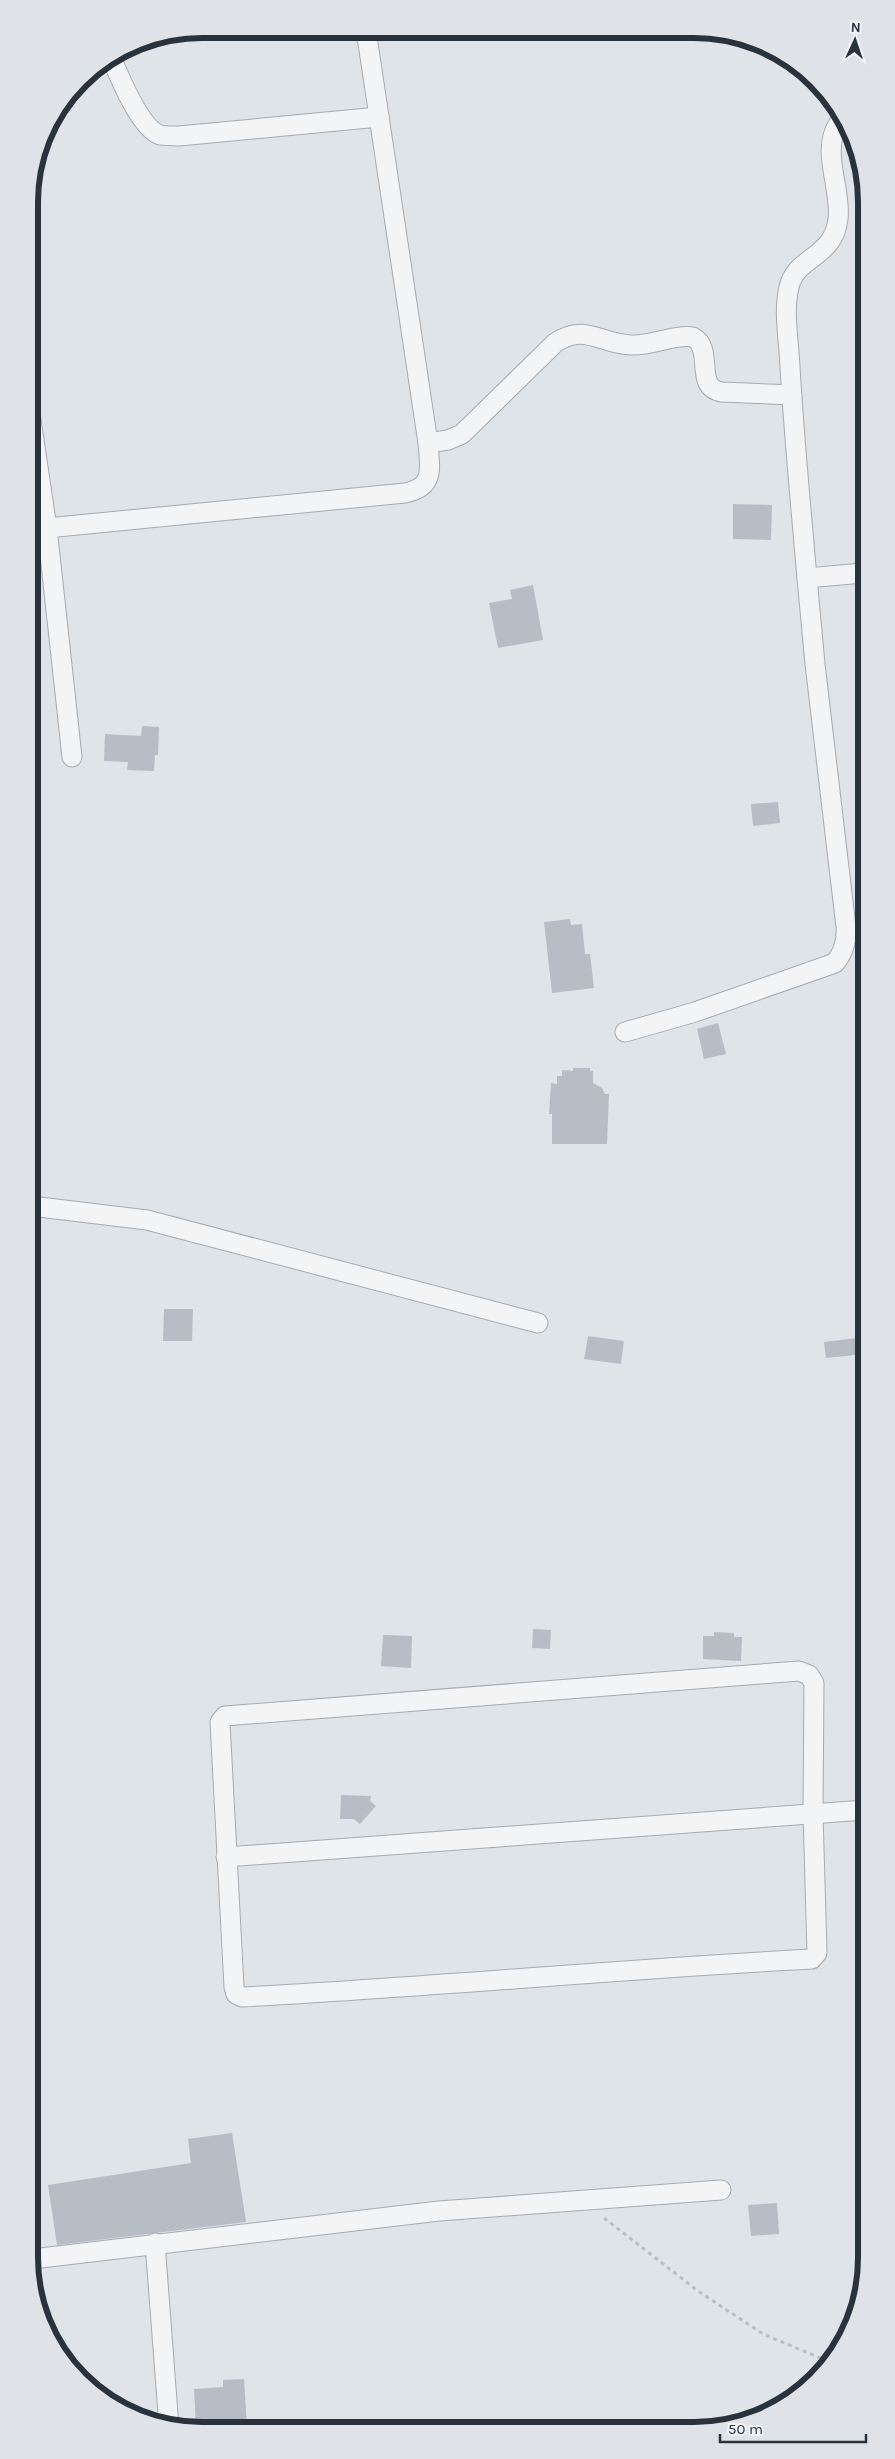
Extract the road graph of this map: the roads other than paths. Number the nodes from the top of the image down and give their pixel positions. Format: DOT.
graph roads {
  1 [pos="367,38"];
  2 [pos="114,63"];
  3 [pos="379,117"];
  4 [pos="838,125"];
  5 [pos="792,395"];
  6 [pos="428,443"];
  7 [pos="38,463"];
  8 [pos="47,528"];
  9 [pos="858,574"];
  10 [pos="807,578"];
  11 [pos="72,757"];
  12 [pos="625,1032"];
  13 [pos="38,1207"];
  14 [pos="538,1323"];
  15 [pos="857,1810"];
  16 [pos="813,1813"];
  17 [pos="226,1858"];
  18 [pos="722,2190"];
  19 [pos="155,2243"];
  20 [pos="38,2257"];
  21 [pos="168,2418"];
  1 -- 3 [label="street"];
  2 -- 3 [label="street"];
  3 -- 6 [label="street"];
  4 -- 5 [label="street"];
  5 -- 6 [label="street"];
  5 -- 10 [label="street"];
  6 -- 8 [label="street"];
  7 -- 8 [label="street"];
  8 -- 11 [label="street"];
  9 -- 10 [label="street"];
  10 -- 12 [label="street"];
  13 -- 14 [label="street"];
  15 -- 16 [label="street"];
  16 -- 17 [label="street"];
  16 -- 17 [label="street"];
  16 -- 17 [label="street"];
  18 -- 19 [label="street"];
  19 -- 20 [label="street"];
  19 -- 21 [label="street"];
}
